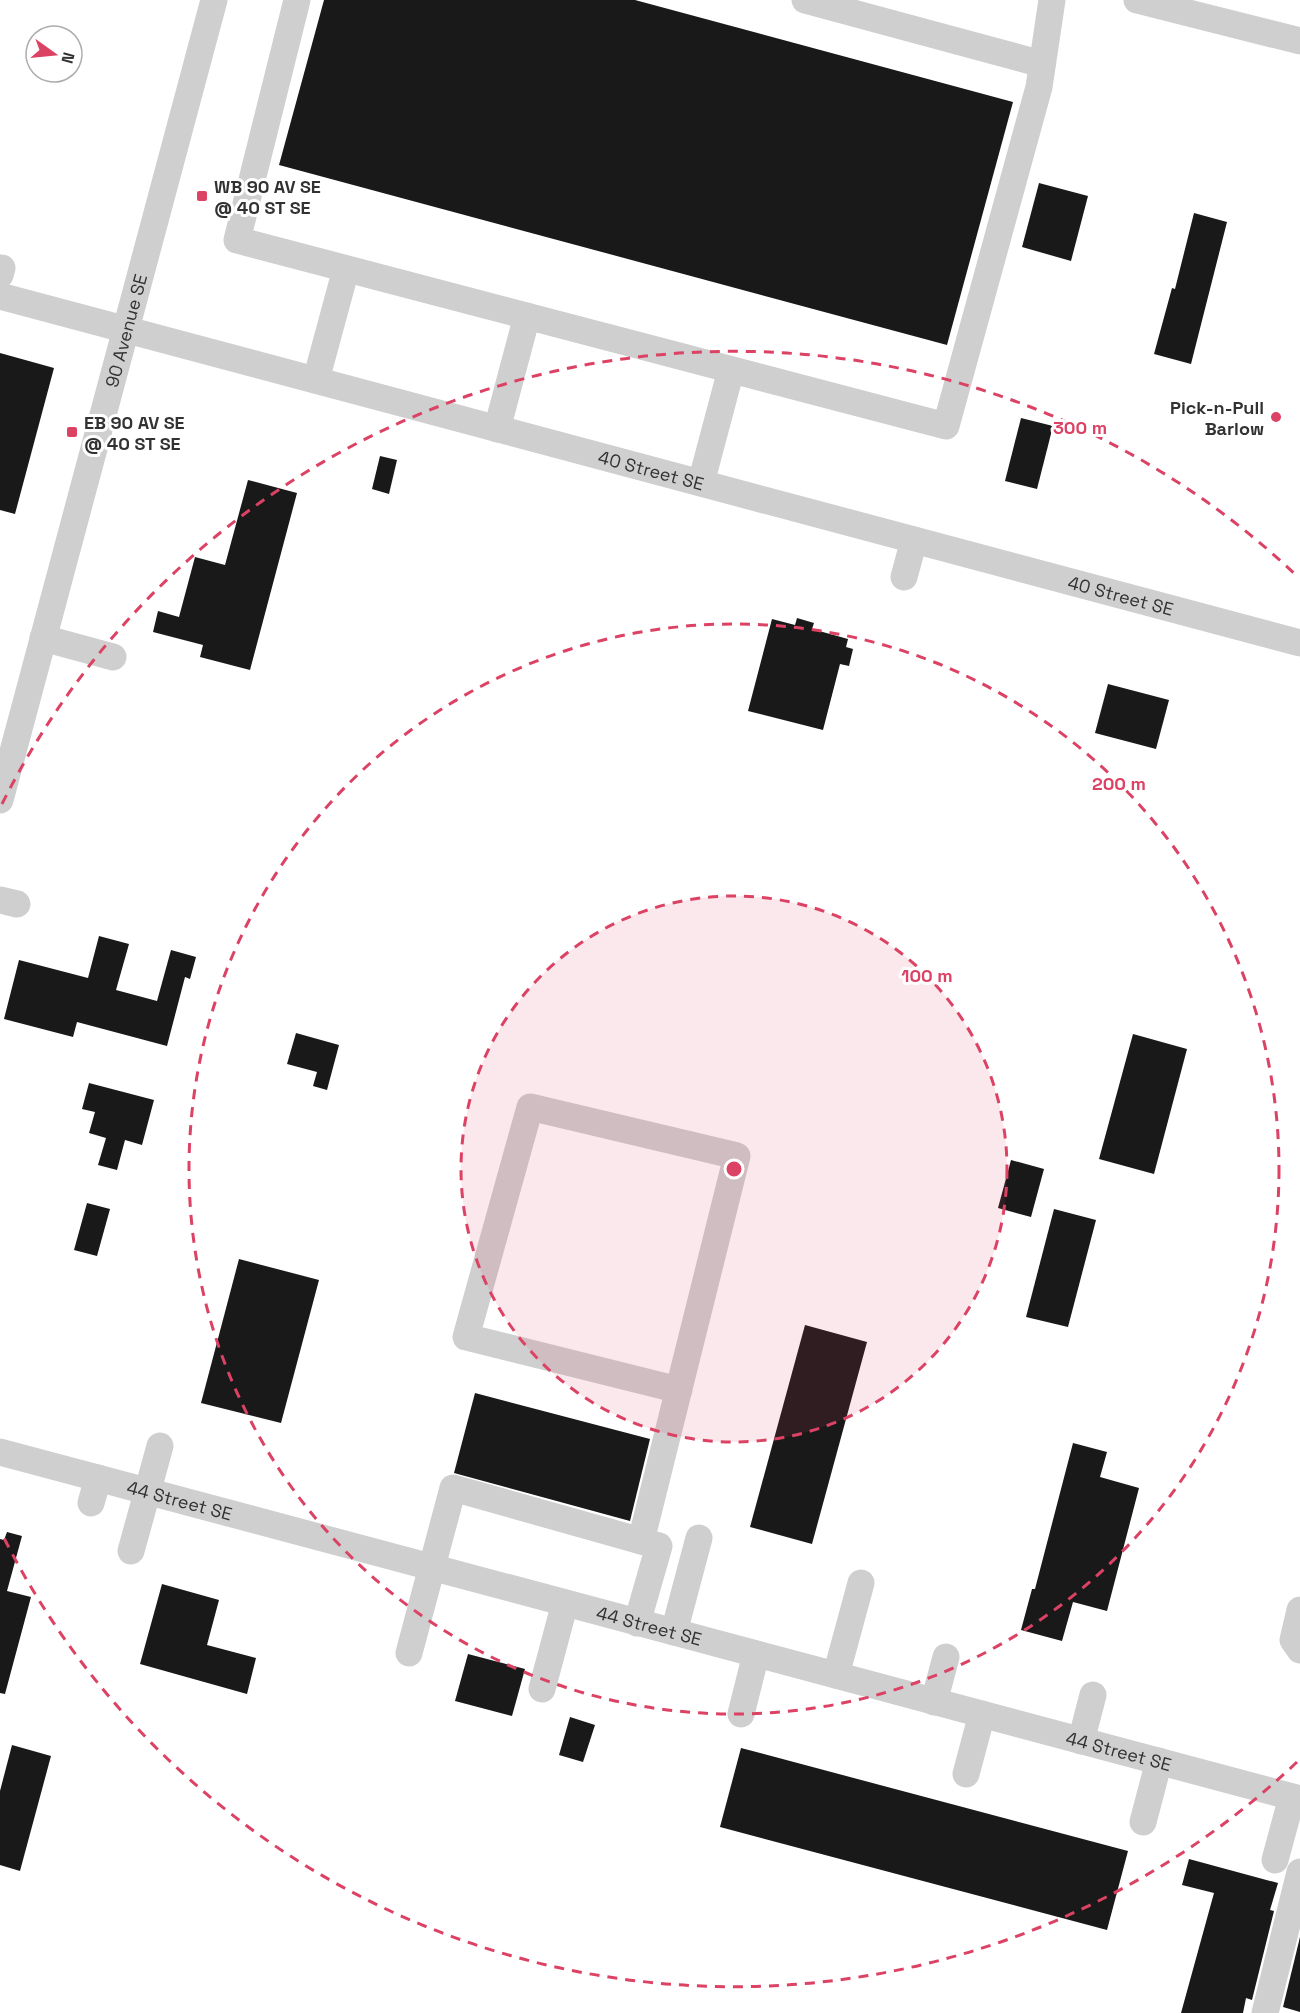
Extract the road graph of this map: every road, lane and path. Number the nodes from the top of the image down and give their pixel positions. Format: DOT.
graph roads {
  1 [pos="214,0"];
  2 [pos="297,0"];
  3 [pos="1052,0"];
  4 [pos="1137,0"];
  5 [pos="817,2"];
  6 [pos="1300,41"];
  7 [pos="1042,64"];
  8 [pos="346,269"];
  9 [pos="0,296"];
  10 [pos="527,316"];
  11 [pos="126,330"];
  12 [pos="731,370"];
  13 [pos="316,380"];
  14 [pos="497,429"];
  15 [pos="701,483"];
  16 [pos="914,540"];
  17 [pos="904,577"];
  18 [pos="44,638"];
  19 [pos="1300,643"];
  20 [pos="113,657"];
  21 [pos="0,800"];
  22 [pos="679,1390"];
  23 [pos="160,1446"];
  24 [pos="0,1452"];
  25 [pos="147,1491"];
  26 [pos="699,1538"];
  27 [pos="641,1541"];
  28 [pos="131,1551"];
  29 [pos="433,1568"];
  30 [pos="861,1583"];
  31 [pos="565,1603"];
  32 [pos="1300,1610"];
  33 [pos="637,1623"];
  34 [pos="674,1632"];
  35 [pos="1300,1650"];
  36 [pos="409,1653"];
  37 [pos="756,1654"];
  38 [pos="946,1657"];
  39 [pos="836,1675"];
  40 [pos="542,1689"];
  41 [pos="1093,1695"];
  42 [pos="934,1702"];
  43 [pos="741,1713"];
  44 [pos="982,1714"];
  45 [pos="1082,1741"];
  46 [pos="1159,1761"];
  47 [pos="966,1774"];
  48 [pos="1296,1798"];
  49 [pos="1143,1822"];
  50 [pos="1275,1860"];
  51 [pos="1300,1872"];
  52 [pos="1265,2013"];
  1 -- 11 [label="street, 90 Avenue SE"];
  2 -- 8 [label="street"];
  3 -- 7 [label="street"];
  4 -- 6 [label="street"];
  5 -- 7 [label="street"];
  7 -- 12 [label="street"];
  8 -- 10 [label="street"];
  8 -- 13 [label="street"];
  9 -- 11 [label="street, 40 Street SE"];
  10 -- 12 [label="street"];
  10 -- 14 [label="street"];
  11 -- 13 [label="street, 40 Street SE"];
  11 -- 18 [label="street, 90 Avenue SE"];
  12 -- 15 [label="street"];
  13 -- 14 [label="street, 40 Street SE"];
  14 -- 15 [label="street, 40 Street SE"];
  15 -- 16 [label="street, 40 Street SE"];
  16 -- 17 [label="street"];
  16 -- 19 [label="street, 40 Street SE"];
  18 -- 20 [label="street"];
  18 -- 21 [label="street, 90 Avenue SE"];
  22 -- 22 [label="street"];
  22 -- 27 [label="street"];
  23 -- 25 [label="street"];
  24 -- 25 [label="street, 44 Street SE"];
  25 -- 28 [label="street"];
  25 -- 29 [label="street, 44 Street SE"];
  26 -- 34 [label="street"];
  27 -- 29 [label="street"];
  27 -- 33 [label="street"];
  29 -- 31 [label="street, 44 Street SE"];
  29 -- 36 [label="street"];
  30 -- 39 [label="street"];
  31 -- 33 [label="street, 44 Street SE"];
  31 -- 40 [label="street"];
  32 -- 35 [label="street"];
  33 -- 34 [label="street, 44 Street SE"];
  34 -- 37 [label="street, 44 Street SE"];
  37 -- 39 [label="street, 44 Street SE"];
  37 -- 43 [label="street"];
  38 -- 42 [label="street"];
  39 -- 42 [label="street, 44 Street SE"];
  41 -- 45 [label="street"];
  42 -- 44 [label="street, 44 Street SE"];
  44 -- 45 [label="street, 44 Street SE"];
  44 -- 47 [label="street"];
  45 -- 46 [label="street, 44 Street SE"];
  46 -- 48 [label="street, 44 Street SE"];
  46 -- 49 [label="street"];
  48 -- 50 [label="street"];
  51 -- 52 [label="street"];
}
